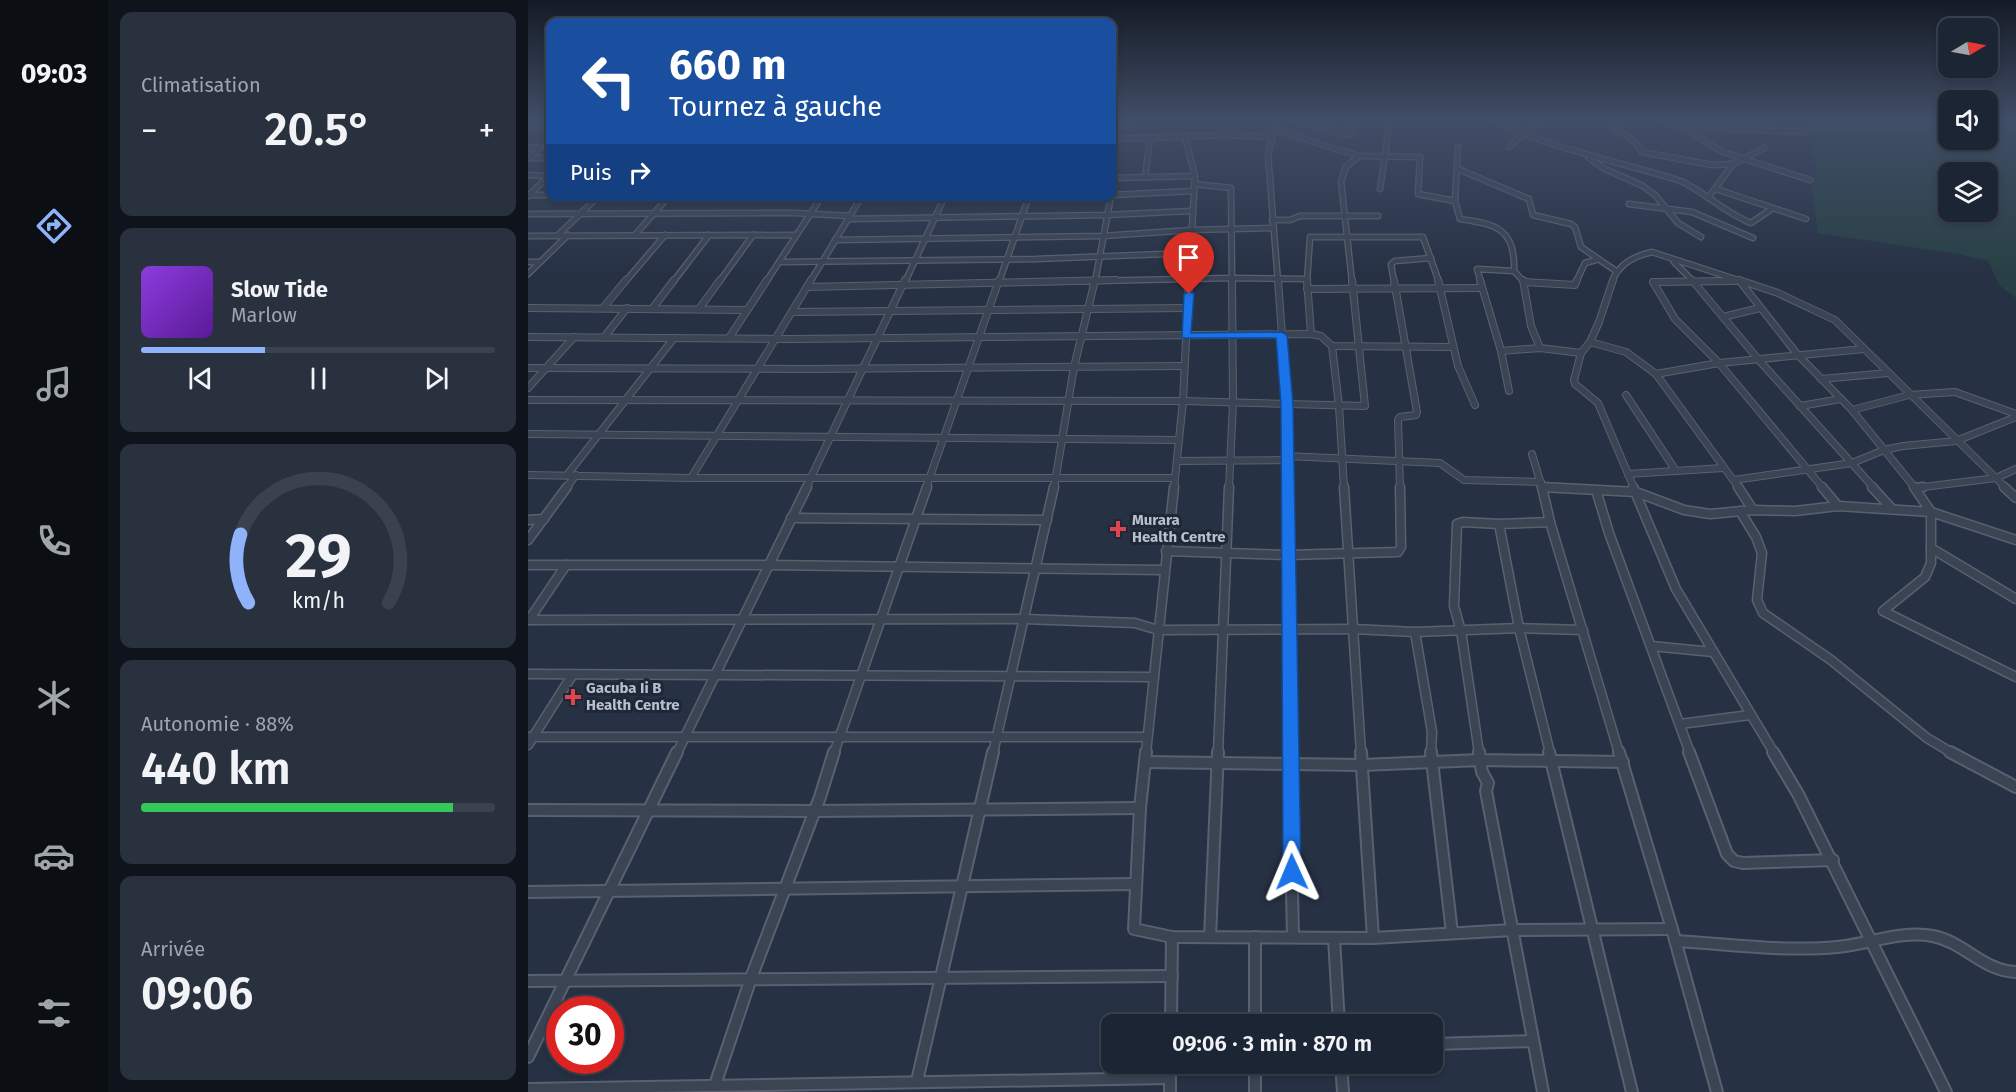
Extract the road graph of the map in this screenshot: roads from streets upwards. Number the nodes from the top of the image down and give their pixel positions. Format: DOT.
graph roads {
  1 [pos="1146,171"];
  2 [pos="1192,171"];
  3 [pos="1269,171"];
  4 [pos="1344,171"];
  5 [pos="1383,171"];
  6 [pos="1419,171"];
  7 [pos="1458,171"];
  8 [pos="1463,171"];
  9 [pos="1611,171"];
  10 [pos="1632,171"];
  11 [pos="1650,171"];
  12 [pos="1726,171"];
  13 [pos="1780,171"];
  14 [pos="528,175"];
  15 [pos="546,176"];
  16 [pos="1145,177"];
  17 [pos="1116,178"];
  18 [pos="546,179"];
  19 [pos="1631,179"];
  20 [pos="1810,180"];
  21 [pos="1194,184"];
  22 [pos="1380,189"];
  23 [pos="1716,189"];
  24 [pos="528,195"];
  25 [pos="546,195"];
  26 [pos="1116,195"];
  27 [pos="1708,198"];
  28 [pos="594,201"];
  29 [pos="664,201"];
  30 [pos="819,201"];
  31 [pos="859,201"];
  32 [pos="942,201"];
  33 [pos="1028,201"];
  34 [pos="1110,201"];
  35 [pos="1455,201"];
  36 [pos="1629,204"];
  37 [pos="1773,208"];
  38 [pos="1667,209"];
  39 [pos="1191,211"];
  40 [pos="653,213"];
  41 [pos="528,214"];
  42 [pos="580,214"];
  43 [pos="810,215"];
  44 [pos="1106,215"];
  45 [pos="1022,216"];
  46 [pos="1344,216"];
  47 [pos="1378,216"];
  48 [pos="849,218"];
  49 [pos="934,218"];
  50 [pos="1806,219"];
  51 [pos="1272,224"];
  52 [pos="1232,229"];
  53 [pos="1191,230"];
  54 [pos="558,235"];
  55 [pos="568,235"];
  56 [pos="635,235"];
  57 [pos="665,235"];
  58 [pos="709,235"];
  59 [pos="753,235"];
  60 [pos="796,235"];
  61 [pos="528,236"];
  62 [pos="1102,236"];
  63 [pos="1346,236"];
  64 [pos="1701,237"];
  65 [pos="1014,238"];
  66 [pos="1754,238"];
  67 [pos="924,239"];
  68 [pos="835,240"];
  69 [pos="1190,253"];
  70 [pos="1099,258"];
  71 [pos="1431,258"];
  72 [pos="1670,259"];
  73 [pos="1007,260"];
  74 [pos="1596,260"];
  75 [pos="779,261"];
  76 [pos="823,261"];
  77 [pos="528,262"];
  78 [pos="540,262"];
  79 [pos="912,262"];
  80 [pos="1514,271"];
  81 [pos="1616,272"];
  82 [pos="528,274"];
  83 [pos="1232,278"];
  84 [pos="1276,279"];
  85 [pos="1307,279"];
  86 [pos="1191,280"];
  87 [pos="1739,280"];
  88 [pos="1693,281"];
  89 [pos="1095,282"];
  90 [pos="1524,282"];
  91 [pos="998,285"];
  92 [pos="902,286"];
  93 [pos="1440,286"];
  94 [pos="807,287"];
  95 [pos="1396,287"];
  96 [pos="1352,288"];
  97 [pos="1481,288"];
  98 [pos="1306,289"];
  99 [pos="528,308"];
  100 [pos="603,308"];
  101 [pos="627,308"];
  102 [pos="1188,308"];
  103 [pos="1760,308"];
  104 [pos="652,309"];
  105 [pos="699,309"];
  106 [pos="1087,309"];
  107 [pos="746,310"];
  108 [pos="989,310"];
  109 [pos="890,311"];
  110 [pos="792,312"];
  111 [pos="1723,317"];
  112 [pos="1311,334"];
  113 [pos="1282,335"];
  114 [pos="605,336"];
  115 [pos="1081,336"];
  116 [pos="1186,336"];
  117 [pos="1233,336"];
  118 [pos="528,337"];
  119 [pos="573,337"];
  120 [pos="674,338"];
  121 [pos="729,338"];
  122 [pos="979,338"];
  123 [pos="777,339"];
  124 [pos="878,339"];
  125 [pos="1590,342"];
  126 [pos="1332,346"];
  127 [pos="1359,347"];
  128 [pos="1452,347"];
  129 [pos="1405,348"];
  130 [pos="1540,348"];
  131 [pos="1864,349"];
  132 [pos="1501,351"];
  133 [pos="1581,353"];
  134 [pos="1797,354"];
  135 [pos="1758,359"];
  136 [pos="1719,363"];
  137 [pos="1184,366"];
  138 [pos="969,367"];
  139 [pos="1074,367"];
  140 [pos="528,368"];
  141 [pos="546,368"];
  142 [pos="650,368"];
  143 [pos="864,368"];
  144 [pos="758,369"];
  145 [pos="1888,373"];
  146 [pos="1656,374"];
  147 [pos="1821,379"];
  148 [pos="528,388"];
  149 [pos="1509,392"];
  150 [pos="1626,395"];
  151 [pos="1910,395"];
  152 [pos="1841,399"];
  153 [pos="528,400"];
  154 [pos="624,400"];
  155 [pos="738,401"];
  156 [pos="848,401"];
  157 [pos="958,401"];
  158 [pos="1183,401"];
  159 [pos="1068,402"];
  160 [pos="1233,403"];
  161 [pos="1287,404"];
  162 [pos="1475,405"];
  163 [pos="1339,406"];
  164 [pos="1800,406"];
  165 [pos="1852,410"];
  166 [pos="2016,415"];
  167 [pos="528,434"];
  168 [pos="597,436"];
  169 [pos="716,438"];
  170 [pos="831,438"];
  171 [pos="945,439"];
  172 [pos="1178,440"];
  173 [pos="1062,441"];
  174 [pos="1956,441"];
  175 [pos="1884,450"];
  176 [pos="1532,454"];
  177 [pos="1286,458"];
  178 [pos="1342,459"];
  179 [pos="1231,460"];
  180 [pos="1177,461"];
  181 [pos="1399,461"];
  182 [pos="1851,463"];
  183 [pos="1723,468"];
  184 [pos="2016,469"];
  185 [pos="1676,471"];
  186 [pos="1808,471"];
  187 [pos="1628,474"];
  188 [pos="528,475"];
  189 [pos="567,475"];
  190 [pos="576,475"];
  191 [pos="691,478"];
  192 [pos="811,478"];
  193 [pos="931,478"];
  194 [pos="1056,478"];
  195 [pos="1174,478"];
  196 [pos="1996,478"];
  197 [pos="1734,480"];
  198 [pos="1542,484"];
  199 [pos="1915,488"];
  200 [pos="1596,490"];
  201 [pos="1635,492"];
  202 [pos="2016,498"];
  203 [pos="1838,506"];
  204 [pos="1892,509"];
  205 [pos="1753,510"];
  206 [pos="1740,511"];
  207 [pos="1931,512"];
  208 [pos="791,518"];
  209 [pos="544,519"];
  210 [pos="916,519"];
  211 [pos="528,520"];
  212 [pos="1047,520"];
  213 [pos="1550,522"];
  214 [pos="1499,524"];
  215 [pos="528,540"];
  216 [pos="2016,540"];
  217 [pos="1931,548"];
  218 [pos="1166,551"];
  219 [pos="1227,554"];
  220 [pos="1348,554"];
  221 [pos="1287,555"];
  222 [pos="528,565"];
  223 [pos="566,565"];
  224 [pos="768,565"];
  225 [pos="899,567"];
  226 [pos="1035,568"];
  227 [pos="1164,570"];
  228 [pos="2016,599"];
  229 [pos="742,619"];
  230 [pos="1024,619"];
  231 [pos="528,620"];
  232 [pos="880,621"];
  233 [pos="1287,628"];
  234 [pos="1519,628"];
  235 [pos="1353,629"];
  236 [pos="1158,630"];
  237 [pos="1223,630"];
  238 [pos="1584,630"];
  239 [pos="1461,631"];
  240 [pos="1415,632"];
  241 [pos="1651,646"];
  242 [pos="1713,652"];
  243 [pos="528,674"];
  244 [pos="573,674"];
  245 [pos="716,675"];
  246 [pos="862,676"];
  247 [pos="1012,676"];
  248 [pos="1154,677"];
  249 [pos="2016,677"];
  250 [pos="1750,715"];
  251 [pos="1680,724"];
  252 [pos="685,736"];
  253 [pos="839,736"];
  254 [pos="997,737"];
  255 [pos="1147,737"];
  256 [pos="530,740"];
  257 [pos="1480,760"];
  258 [pos="1431,761"];
  259 [pos="1145,762"];
  260 [pos="1218,762"];
  261 [pos="1551,762"];
  262 [pos="1623,762"];
  263 [pos="1290,764"];
  264 [pos="1362,765"];
  265 [pos="2016,787"];
  266 [pos="1140,808"];
  267 [pos="980,809"];
  268 [pos="528,810"];
  269 [pos="815,811"];
  270 [pos="648,812"];
  271 [pos="1833,860"];
  272 [pos="1136,884"];
  273 [pos="962,886"];
  274 [pos="785,889"];
  275 [pos="609,891"];
  276 [pos="528,892"];
  277 [pos="1672,928"];
  278 [pos="1513,930"];
  279 [pos="1591,930"];
  280 [pos="1452,933"];
  281 [pos="1172,937"];
  282 [pos="1210,937"];
  283 [pos="1256,937"];
  284 [pos="1293,937"];
  285 [pos="1334,938"];
  286 [pos="1373,938"];
  287 [pos="1676,941"];
  288 [pos="1873,942"];
  289 [pos="2016,972"];
  290 [pos="941,976"];
  291 [pos="1172,976"];
  292 [pos="751,978"];
  293 [pos="528,981"];
  294 [pos="566,981"];
  295 [pos="1171,1014"];
  296 [pos="1256,1014"];
  297 [pos="1338,1014"];
  298 [pos="1533,1041"];
  299 [pos="1443,1044"];
  300 [pos="528,1057"];
  301 [pos="1170,1074"];
  302 [pos="1255,1074"];
  303 [pos="1342,1074"];
  304 [pos="1170,1078"];
  305 [pos="917,1081"];
  306 [pos="715,1085"];
  307 [pos="528,1089"];
  308 [pos="1170,1092"];
  309 [pos="1255,1092"];
  310 [pos="1343,1092"];
  311 [pos="1543,1092"];
  312 [pos="1632,1092"];
  313 [pos="1718,1092"];
  314 [pos="1946,1092"];
  1 -- 16 [label="street"];
  2 -- 21 [label="street"];
  3 -- 51 [label="street"];
  4 -- 46 [label="street"];
  5 -- 22 [label="street"];
  6 -- 35 [label="street"];
  7 -- 35 [label="street"];
  8 -- 74 [label="street"];
  9 -- 19 [label="street"];
  10 -- 19 [label="street"];
  11 -- 27 [label="street"];
  12 -- 23 [label="street"];
  13 -- 20 [label="street"];
  14 -- 15 [label="street"];
  16 -- 17 [label="street"];
  16 -- 21 [label="street"];
  18 -- 24 [label="street"];
  19 -- 38 [label="street"];
  21 -- 26 [label="street"];
  21 -- 39 [label="street"];
  21 -- 52 [label="street"];
  23 -- 27 [label="street"];
  23 -- 37 [label="street"];
  24 -- 25 [label="street"];
  27 -- 37 [label="street"];
  28 -- 42 [label="street"];
  29 -- 40 [label="street"];
  30 -- 43 [label="street"];
  31 -- 48 [label="street"];
  32 -- 49 [label="street"];
  33 -- 45 [label="street"];
  34 -- 44 [label="street"];
  35 -- 80 [label="street"];
  36 -- 38 [label="street"];
  37 -- 50 [label="street"];
  38 -- 64 [label="street"];
  38 -- 66 [label="street"];
  39 -- 44 [label="street"];
  39 -- 53 [label="street"];
  40 -- 42 [label="street"];
  40 -- 43 [label="street"];
  40 -- 56 [label="street"];
  41 -- 42 [label="street"];
  42 -- 54 [label="street"];
  43 -- 48 [label="street"];
  43 -- 60 [label="street"];
  44 -- 45 [label="street"];
  44 -- 62 [label="street"];
  45 -- 49 [label="street"];
  45 -- 65 [label="street"];
  46 -- 47 [label="street"];
  46 -- 51 [label="street"];
  46 -- 63 [label="street"];
  48 -- 49 [label="street"];
  48 -- 68 [label="street"];
  49 -- 67 [label="street"];
  51 -- 52 [label="street"];
  51 -- 84 [label="street"];
  52 -- 53 [label="street"];
  52 -- 83 [label="street"];
  53 -- 62 [label="street"];
  53 -- 69 [label="street"];
  54 -- 55 [label="street"];
  54 -- 61 [label="street"];
  55 -- 56 [label="street"];
  55 -- 78 [label="street"];
  56 -- 57 [label="street"];
  57 -- 58 [label="street"];
  57 -- 100 [label="street"];
  58 -- 59 [label="street"];
  58 -- 104 [label="street"];
  59 -- 60 [label="street"];
  59 -- 105 [label="street"];
  60 -- 75 [label="street"];
  62 -- 65 [label="street"];
  62 -- 70 [label="street"];
  63 -- 71 [label="street"];
  63 -- 85 [label="street"];
  63 -- 96 [label="street"];
  65 -- 67 [label="street"];
  65 -- 73 [label="street"];
  67 -- 68 [label="street"];
  67 -- 79 [label="street"];
  68 -- 76 [label="street"];
  69 -- 70 [label="street"];
  69 -- 86 [label="street"];
  70 -- 73 [label="street"];
  70 -- 89 [label="street"];
  71 -- 93 [label="street"];
  71 -- 95 [label="street"];
  72 -- 81 [label="street"];
  72 -- 87 [label="street"];
  72 -- 88 [label="street"];
  73 -- 79 [label="street"];
  73 -- 91 [label="street"];
  74 -- 81 [label="street"];
  74 -- 90 [label="street"];
  75 -- 76 [label="street"];
  75 -- 107 [label="street"];
  76 -- 79 [label="street"];
  76 -- 94 [label="street"];
  77 -- 78 [label="street"];
  78 -- 82 [label="street"];
  79 -- 92 [label="street"];
  80 -- 90 [label="street"];
  80 -- 97 [label="street"];
  81 -- 125 [label="street"];
  83 -- 84 [label="street"];
  83 -- 86 [label="street"];
  83 -- 117 [label="street"];
  84 -- 85 [label="street"];
  84 -- 113 [label="street"];
  85 -- 98 [label="street"];
  86 -- 89 [label="street"];
  86 -- 102 [label="street"];
  87 -- 88 [label="street"];
  87 -- 103 [label="street"];
  87 -- 131 [label="street"];
  88 -- 111 [label="street"];
  88 -- 136 [label="street"];
  89 -- 91 [label="street"];
  89 -- 106 [label="street"];
  90 -- 130 [label="street"];
  91 -- 92 [label="street"];
  91 -- 108 [label="street"];
  92 -- 94 [label="street"];
  92 -- 109 [label="street"];
  93 -- 95 [label="street"];
  93 -- 97 [label="street"];
  93 -- 128 [label="street"];
  94 -- 110 [label="street"];
  95 -- 96 [label="street"];
  95 -- 129 [label="street"];
  96 -- 98 [label="street"];
  96 -- 127 [label="street"];
  97 -- 132 [label="street"];
  98 -- 112 [label="street"];
  99 -- 100 [label="street"];
  100 -- 101 [label="street"];
  101 -- 104 [label="street"];
  101 -- 114 [label="street"];
  102 -- 106 [label="street"];
  102 -- 116 [label="street"];
  103 -- 111 [label="street"];
  103 -- 134 [label="street"];
  104 -- 105 [label="street"];
  105 -- 107 [label="street"];
  106 -- 108 [label="street"];
  106 -- 115 [label="street"];
  107 -- 121 [label="street"];
  108 -- 109 [label="street"];
  108 -- 122 [label="street"];
  109 -- 110 [label="street"];
  109 -- 124 [label="street"];
  110 -- 123 [label="street"];
  111 -- 135 [label="street"];
  112 -- 113 [label="street"];
  112 -- 126 [label="street"];
  113 -- 117 [label="street"];
  113 -- 161 [label="street"];
  114 -- 119 [label="street"];
  114 -- 120 [label="street"];
  115 -- 116 [label="street"];
  115 -- 122 [label="street"];
  115 -- 139 [label="street"];
  116 -- 117 [label="street"];
  116 -- 137 [label="street"];
  117 -- 160 [label="street"];
  118 -- 119 [label="street"];
  119 -- 141 [label="street"];
  120 -- 121 [label="street"];
  120 -- 142 [label="street"];
  121 -- 123 [label="street"];
  122 -- 124 [label="street"];
  122 -- 138 [label="street"];
  123 -- 124 [label="street"];
  123 -- 144 [label="street"];
  124 -- 143 [label="street"];
  125 -- 133 [label="street"];
  125 -- 146 [label="street"];
  126 -- 127 [label="street"];
  126 -- 163 [label="street"];
  127 -- 129 [label="street"];
  127 -- 163 [label="street"];
  128 -- 129 [label="street"];
  128 -- 162 [label="street"];
  129 -- 181 [label="street"];
  130 -- 132 [label="street"];
  130 -- 133 [label="street"];
  131 -- 134 [label="street"];
  131 -- 145 [label="street"];
  132 -- 149 [label="street"];
  133 -- 187 [label="street"];
  134 -- 135 [label="street"];
  134 -- 147 [label="street"];
  135 -- 136 [label="street"];
  135 -- 164 [label="street"];
  136 -- 146 [label="street"];
  136 -- 186 [label="street"];
  137 -- 139 [label="street"];
  137 -- 158 [label="street"];
  138 -- 139 [label="street"];
  138 -- 143 [label="street"];
  138 -- 157 [label="street"];
  139 -- 159 [label="street"];
  140 -- 141 [label="street"];
  141 -- 142 [label="street"];
  141 -- 148 [label="street"];
  142 -- 144 [label="street"];
  142 -- 154 [label="street"];
  143 -- 144 [label="street"];
  143 -- 156 [label="street"];
  144 -- 155 [label="street"];
  145 -- 147 [label="street"];
  145 -- 151 [label="street"];
  146 -- 183 [label="street"];
  147 -- 152 [label="street"];
  150 -- 185 [label="street"];
  151 -- 165 [label="street"];
  151 -- 166 [label="street"];
  151 -- 174 [label="street"];
  152 -- 164 [label="street"];
  152 -- 165 [label="street"];
  153 -- 154 [label="street"];
  154 -- 155 [label="street"];
  154 -- 168 [label="street"];
  155 -- 156 [label="street"];
  155 -- 169 [label="street"];
  156 -- 157 [label="street"];
  156 -- 170 [label="street"];
  157 -- 159 [label="street"];
  157 -- 171 [label="street"];
  158 -- 159 [label="street"];
  158 -- 160 [label="street"];
  158 -- 172 [label="street"];
  159 -- 173 [label="street"];
  160 -- 161 [label="street"];
  160 -- 179 [label="street"];
  161 -- 163 [label="street"];
  161 -- 177 [label="street"];
  163 -- 178 [label="street"];
  164 -- 182 [label="street"];
  165 -- 175 [label="street"];
  166 -- 174 [label="street"];
  167 -- 168 [label="street"];
  168 -- 169 [label="street"];
  168 -- 189 [label="street"];
  169 -- 170 [label="street"];
  169 -- 191 [label="street"];
  170 -- 171 [label="street"];
  170 -- 192 [label="street"];
  171 -- 173 [label="street"];
  171 -- 193 [label="street"];
  172 -- 173 [label="street"];
  172 -- 180 [label="street"];
  173 -- 194 [label="street"];
  174 -- 175 [label="street"];
  174 -- 196 [label="street"];
  175 -- 182 [label="street"];
  175 -- 199 [label="street"];
  176 -- 198 [label="street"];
  177 -- 178 [label="street"];
  177 -- 179 [label="street"];
  177 -- 221 [label="street"];
  178 -- 181 [label="street"];
  178 -- 220 [label="street"];
  179 -- 180 [label="street"];
  179 -- 219 [label="street"];
  180 -- 195 [label="street"];
  181 -- 198 [label="street"];
  181 -- 220 [label="street"];
  182 -- 186 [label="street"];
  182 -- 204 [label="street"];
  183 -- 185 [label="street"];
  183 -- 197 [label="street"];
  184 -- 196 [label="street"];
  185 -- 187 [label="street"];
  186 -- 197 [label="street"];
  186 -- 203 [label="street"];
  187 -- 201 [label="street"];
  188 -- 189 [label="street"];
  189 -- 190 [label="street"];
  190 -- 191 [label="street"];
  190 -- 209 [label="street"];
  191 -- 192 [label="street"];
  192 -- 193 [label="street"];
  192 -- 208 [label="street"];
  193 -- 194 [label="street"];
  193 -- 210 [label="street"];
  194 -- 195 [label="street"];
  194 -- 212 [label="street"];
  195 -- 218 [label="street"];
  196 -- 199 [label="street"];
  196 -- 202 [label="street"];
  197 -- 205 [label="street"];
  198 -- 200 [label="street"];
  198 -- 213 [label="street"];
  199 -- 207 [label="street"];
  200 -- 201 [label="street"];
  200 -- 241 [label="street"];
  201 -- 206 [label="street"];
  201 -- 242 [label="street"];
  203 -- 204 [label="street"];
  203 -- 205 [label="street"];
  204 -- 207 [label="street"];
  205 -- 206 [label="street"];
  206 -- 265 [label="street"];
  207 -- 216 [label="street"];
  207 -- 217 [label="street"];
  208 -- 210 [label="street"];
  208 -- 224 [label="street"];
  209 -- 211 [label="street"];
  209 -- 215 [label="street"];
  210 -- 212 [label="street"];
  210 -- 225 [label="street"];
  212 -- 226 [label="street"];
  213 -- 214 [label="street"];
  213 -- 238 [label="street"];
  214 -- 234 [label="street"];
  214 -- 239 [label="street"];
  217 -- 228 [label="street"];
  217 -- 249 [label="street"];
  218 -- 219 [label="street"];
  218 -- 227 [label="street"];
  219 -- 221 [label="street"];
  219 -- 237 [label="street"];
  220 -- 221 [label="street"];
  220 -- 235 [label="street"];
  221 -- 233 [label="street"];
  222 -- 223 [label="street"];
  223 -- 224 [label="street"];
  223 -- 231 [label="street"];
  224 -- 225 [label="street"];
  224 -- 229 [label="street"];
  225 -- 226 [label="street"];
  225 -- 232 [label="street"];
  226 -- 227 [label="street"];
  226 -- 230 [label="street"];
  227 -- 236 [label="street"];
  229 -- 231 [label="street"];
  229 -- 232 [label="street"];
  229 -- 245 [label="street"];
  230 -- 232 [label="street"];
  230 -- 236 [label="street"];
  230 -- 247 [label="street"];
  232 -- 246 [label="street"];
  233 -- 235 [label="street"];
  233 -- 237 [label="street"];
  233 -- 263 [label="street"];
  234 -- 238 [label="street"];
  234 -- 239 [label="street"];
  234 -- 261 [label="street"];
  235 -- 240 [label="street"];
  235 -- 264 [label="street"];
  236 -- 237 [label="street"];
  236 -- 248 [label="street"];
  237 -- 260 [label="street"];
  238 -- 262 [label="street"];
  239 -- 240 [label="street"];
  239 -- 257 [label="street"];
  240 -- 258 [label="street"];
  241 -- 242 [label="street"];
  241 -- 251 [label="street"];
  242 -- 250 [label="street"];
  243 -- 244 [label="street"];
  244 -- 245 [label="street"];
  244 -- 256 [label="street"];
  245 -- 246 [label="street"];
  245 -- 252 [label="street"];
  246 -- 247 [label="street"];
  246 -- 253 [label="street"];
  247 -- 248 [label="street"];
  247 -- 254 [label="street"];
  248 -- 255 [label="street"];
  250 -- 251 [label="street"];
  250 -- 271 [label="street"];
  251 -- 271 [label="street"];
  252 -- 253 [label="street"];
  252 -- 256 [label="street"];
  252 -- 270 [label="street"];
  253 -- 254 [label="street"];
  253 -- 269 [label="street"];
  254 -- 255 [label="street"];
  254 -- 267 [label="street"];
  255 -- 259 [label="street"];
  257 -- 258 [label="street"];
  257 -- 261 [label="street"];
  257 -- 278 [label="street"];
  258 -- 264 [label="street"];
  258 -- 280 [label="street"];
  259 -- 260 [label="street"];
  259 -- 266 [label="street"];
  260 -- 263 [label="street"];
  260 -- 282 [label="street"];
  261 -- 262 [label="street"];
  261 -- 279 [label="street"];
  262 -- 277 [label="street"];
  263 -- 264 [label="street"];
  263 -- 284 [label="street"];
  264 -- 286 [label="street"];
  266 -- 267 [label="street"];
  266 -- 272 [label="street"];
  267 -- 269 [label="street"];
  267 -- 273 [label="street"];
  268 -- 270 [label="street"];
  269 -- 270 [label="street"];
  269 -- 274 [label="street"];
  270 -- 275 [label="street"];
  271 -- 288 [label="street"];
  272 -- 273 [label="street"];
  272 -- 281 [label="street"];
  273 -- 274 [label="street"];
  273 -- 290 [label="street"];
  274 -- 275 [label="street"];
  274 -- 292 [label="street"];
  275 -- 276 [label="street"];
  275 -- 294 [label="street"];
  277 -- 279 [label="street"];
  277 -- 287 [label="street"];
  278 -- 279 [label="street"];
  278 -- 280 [label="street"];
  278 -- 298 [label="street"];
  279 -- 312 [label="street"];
  280 -- 286 [label="street"];
  281 -- 282 [label="street"];
  281 -- 291 [label="street"];
  282 -- 283 [label="street"];
  283 -- 284 [label="street"];
  283 -- 296 [label="street"];
  284 -- 285 [label="street"];
  285 -- 286 [label="street"];
  285 -- 297 [label="street"];
  287 -- 288 [label="street"];
  287 -- 313 [label="street"];
  288 -- 289 [label="street"];
  288 -- 314 [label="street"];
  290 -- 291 [label="street"];
  290 -- 292 [label="street"];
  290 -- 305 [label="street"];
  291 -- 295 [label="street"];
  292 -- 294 [label="street"];
  292 -- 306 [label="street"];
  293 -- 294 [label="street"];
  294 -- 300 [label="street"];
  298 -- 299 [label="street"];
  298 -- 311 [label="street"];
  301 -- 304 [label="street"];
  302 -- 309 [label="street"];
  303 -- 310 [label="street"];
  304 -- 305 [label="street"];
  304 -- 308 [label="street"];
  305 -- 306 [label="street"];
  306 -- 307 [label="street"];
}
